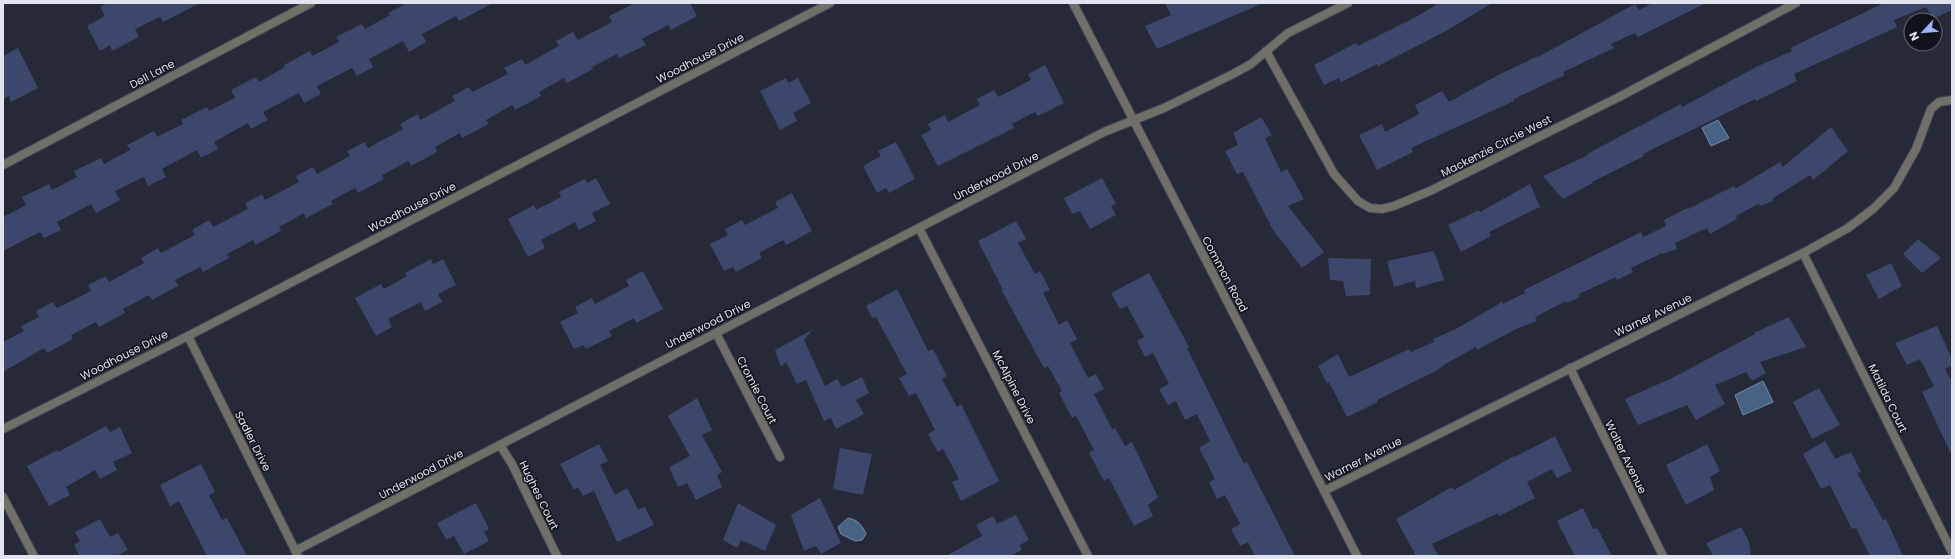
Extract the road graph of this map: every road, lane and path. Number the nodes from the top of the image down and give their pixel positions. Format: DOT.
graph roads {
  1 [pos="311,3"];
  2 [pos="830,3"];
  3 [pos="1072,3"];
  4 [pos="1348,3"];
  5 [pos="1796,3"];
  6 [pos="1266,51"];
  7 [pos="1952,100"];
  8 [pos="1133,120"];
  9 [pos="3,165"];
  10 [pos="919,228"];
  11 [pos="1803,253"];
  12 [pos="716,333"];
  13 [pos="188,336"];
  14 [pos="1570,368"];
  15 [pos="3,429"];
  16 [pos="500,445"];
  17 [pos="780,457"];
  18 [pos="1324,491"];
  19 [pos="3,497"];
  20 [pos="1952,552"];
  21 [pos="297,553"];
  22 [pos="34,556"];
  23 [pos="556,556"];
  24 [pos="1088,556"];
  25 [pos="1357,556"];
  26 [pos="1663,556"];
  1 -- 9 [label="street, Dell Lane"];
  2 -- 13 [label="street, Woodhouse Drive"];
  3 -- 8 [label="street, Common Road"];
  4 -- 6 [label="street, Underwood Drive"];
  5 -- 6 [label="street, Mackenzie Circle West"];
  6 -- 8 [label="street, Underwood Drive"];
  7 -- 11 [label="street, Warner Avenue"];
  8 -- 10 [label="street, Underwood Drive"];
  8 -- 18 [label="street, Common Road"];
  10 -- 12 [label="street, Underwood Drive"];
  10 -- 24 [label="street, McAlpine Drive"];
  11 -- 14 [label="street, Warner Avenue"];
  11 -- 20 [label="street, Matilda Court"];
  12 -- 16 [label="street, Underwood Drive"];
  12 -- 17 [label="street, Cromie Court"];
  13 -- 15 [label="street, Woodhouse Drive"];
  13 -- 21 [label="street, Sadler Drive"];
  14 -- 18 [label="street, Warner Avenue"];
  14 -- 26 [label="street, Walter Avenue"];
  16 -- 21 [label="street, Underwood Drive"];
  16 -- 23 [label="street, Hughes Court"];
  18 -- 25 [label="street, Common Road"];
  19 -- 22 [label="street"];
}
